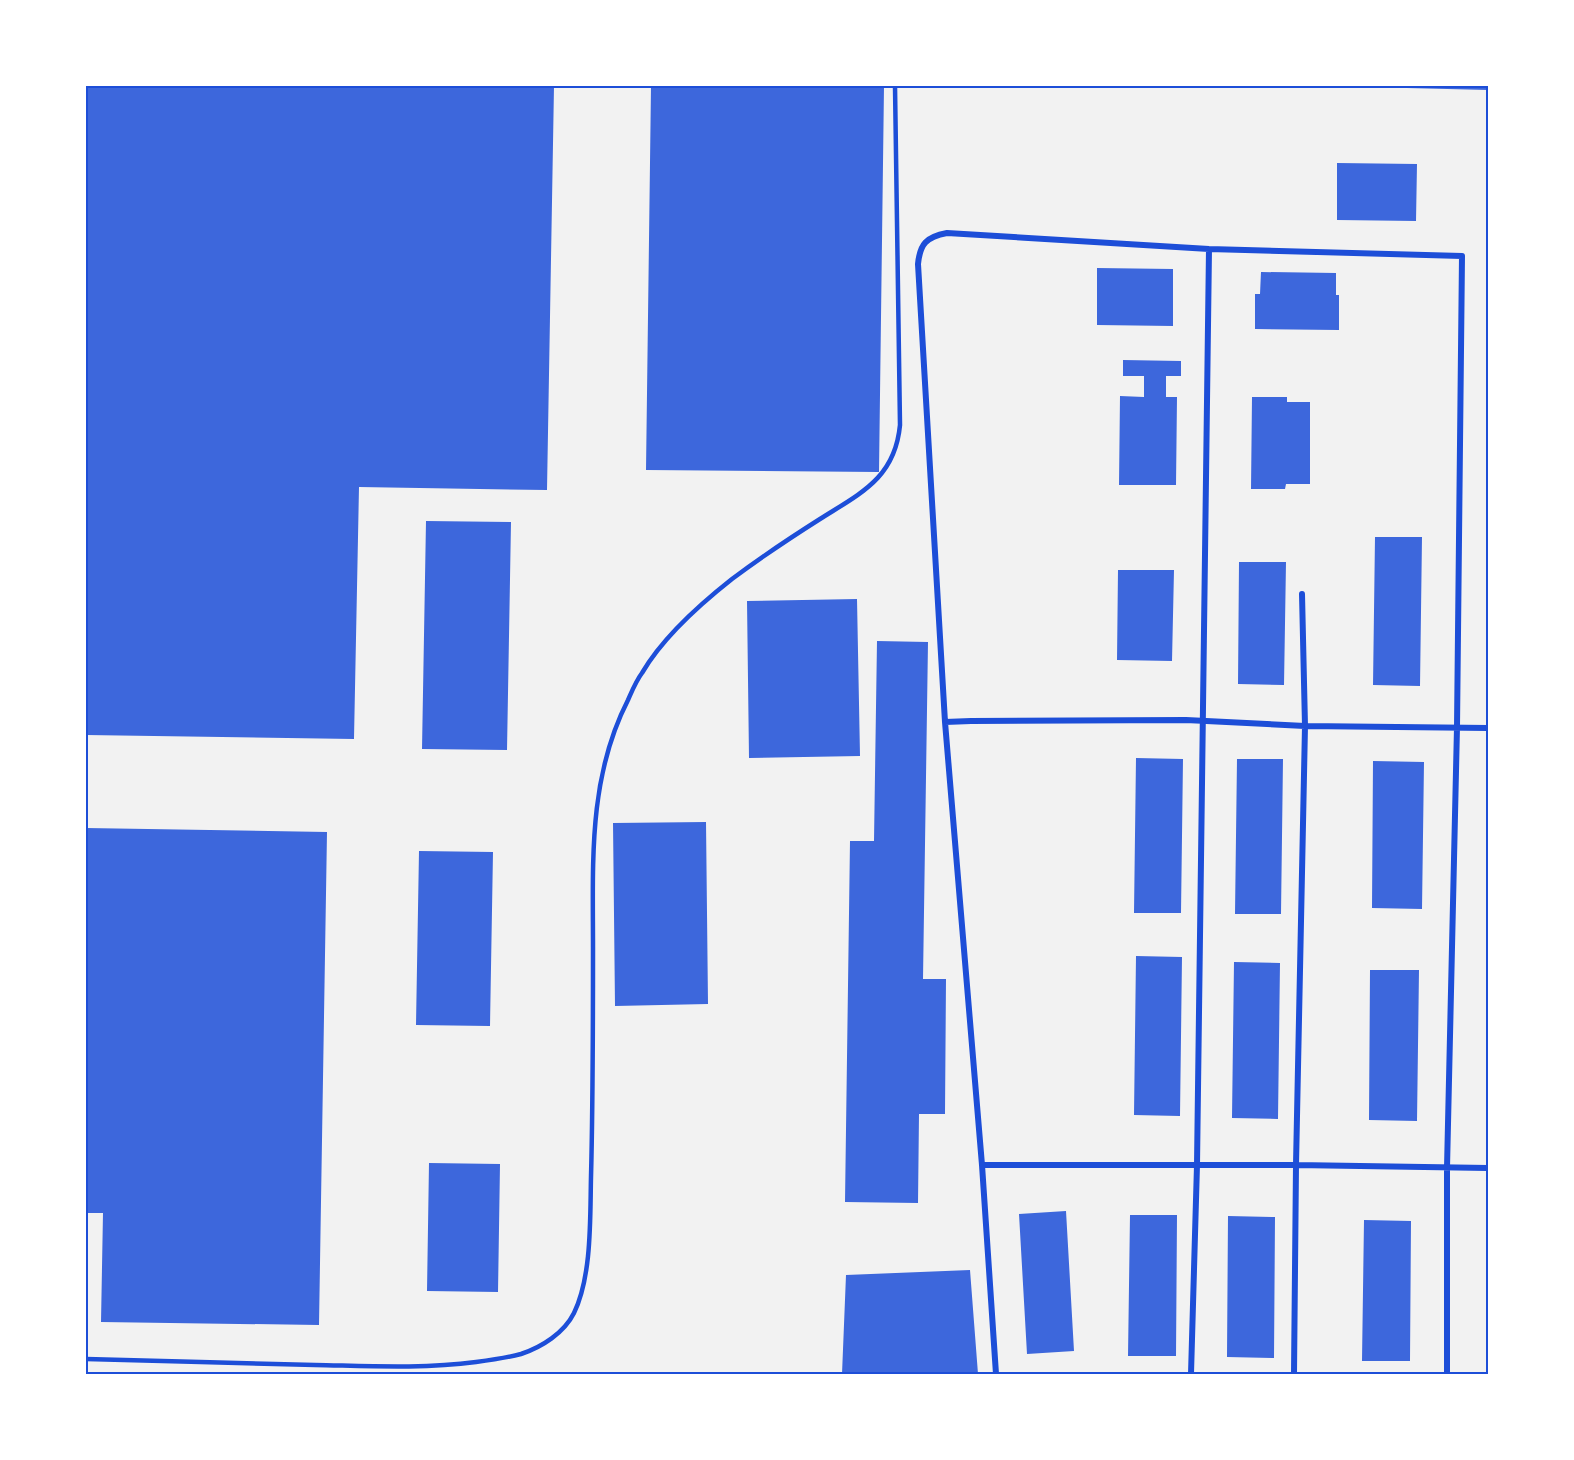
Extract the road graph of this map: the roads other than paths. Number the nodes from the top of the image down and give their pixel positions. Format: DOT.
graph roads {
  1 [pos="894,86"];
  2 [pos="1209,249"];
  3 [pos="1302,594"];
  4 [pos="1203,720"];
  5 [pos="945,722"];
  6 [pos="1305,726"];
  7 [pos="1457,727"];
  8 [pos="1488,728"];
  9 [pos="1197,1165"];
  10 [pos="1296,1165"];
  11 [pos="982,1166"];
  12 [pos="1447,1168"];
  13 [pos="1488,1168"];
  14 [pos="86,1359"];
  15 [pos="996,1374"];
  16 [pos="1191,1374"];
  17 [pos="1294,1374"];
  18 [pos="1447,1374"];
  1 -- 14 [label="lane"];
  2 -- 4 [label="street"];
  2 -- 5 [label="street"];
  2 -- 7 [label="street"];
  3 -- 6 [label="street"];
  4 -- 5 [label="street"];
  4 -- 6 [label="street"];
  4 -- 9 [label="street"];
  5 -- 11 [label="street"];
  6 -- 7 [label="street"];
  6 -- 10 [label="street"];
  7 -- 8 [label="street"];
  7 -- 12 [label="street"];
  9 -- 10 [label="street"];
  9 -- 11 [label="street"];
  9 -- 16 [label="street"];
  10 -- 12 [label="street"];
  10 -- 17 [label="street"];
  11 -- 15 [label="street"];
  12 -- 13 [label="street"];
  12 -- 18 [label="street"];
}
